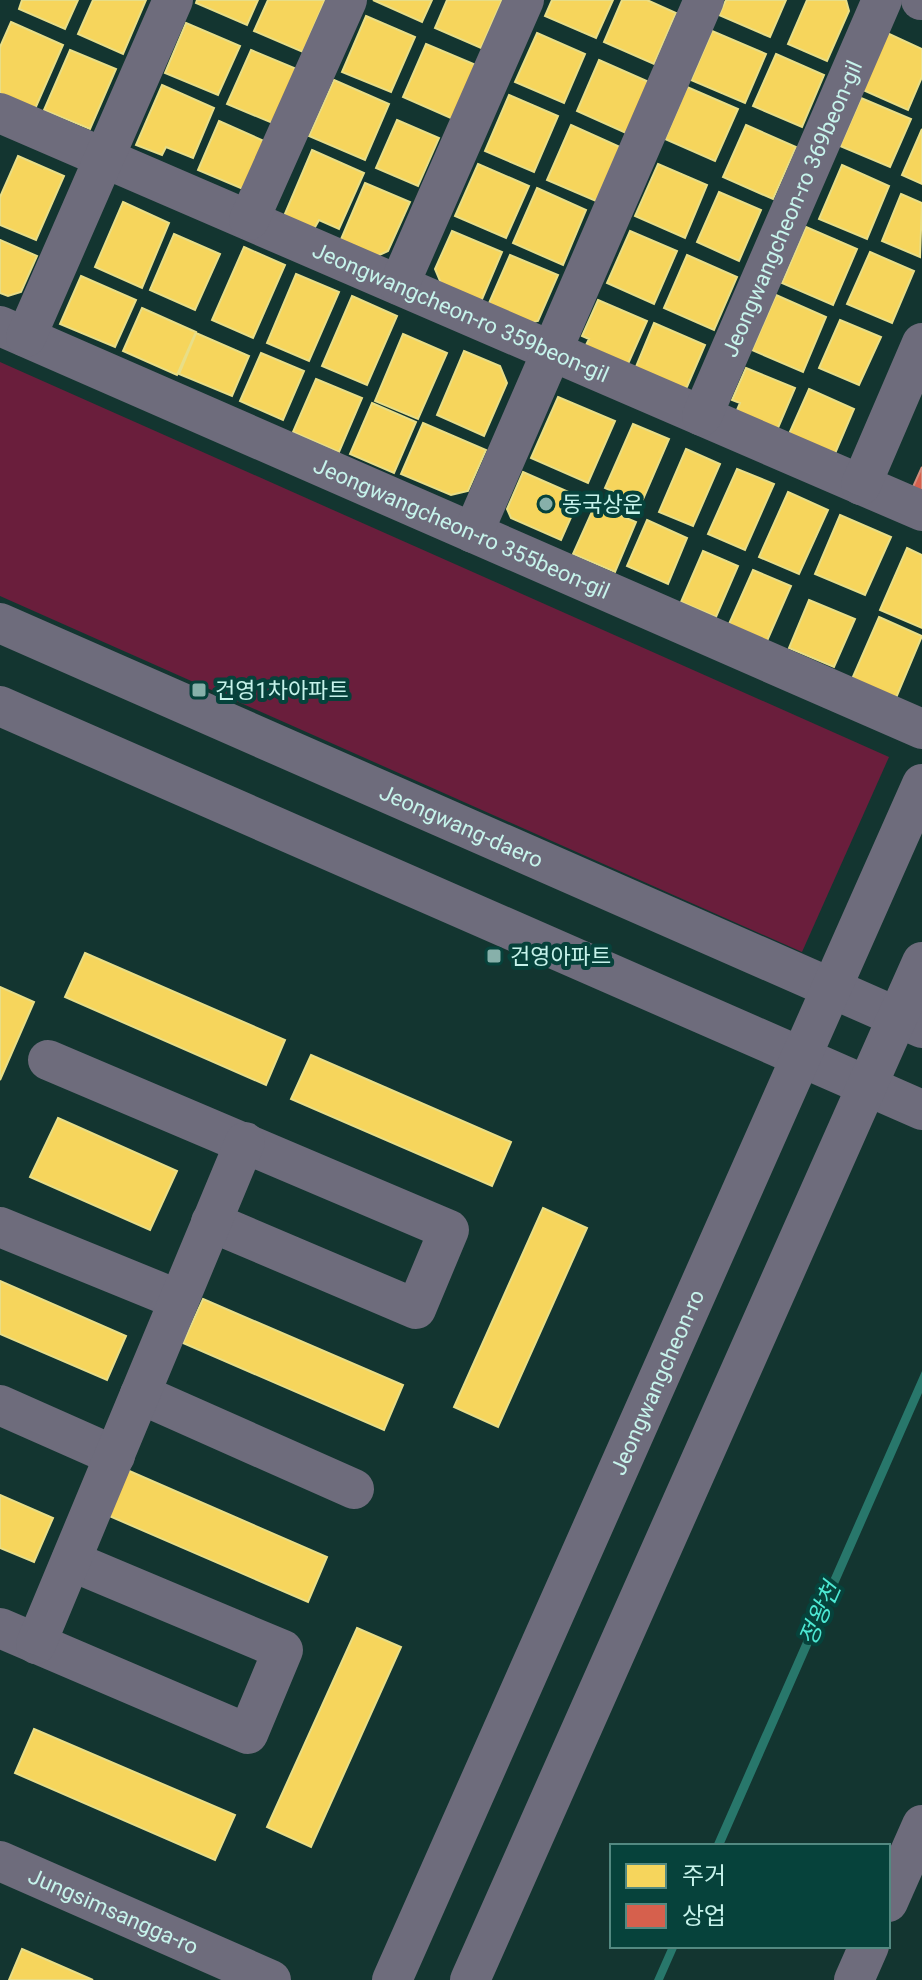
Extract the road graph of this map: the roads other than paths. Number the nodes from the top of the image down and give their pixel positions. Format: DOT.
graph roads {
  1 [pos="173,0"];
  2 [pos="347,0"];
  3 [pos="524,0"];
  4 [pos="704,0"];
  5 [pos="882,0"];
  6 [pos="0,113"];
  7 [pos="104,157"];
  8 [pos="249,220"];
  9 [pos="399,285"];
  10 [pos="13,332"];
  11 [pos="922,343"];
  12 [pos="552,351"];
  13 [pos="702,416"];
  14 [pos="861,485"];
  15 [pos="922,511"];
  16 [pos="473,533"];
  17 [pos="0,623"];
  18 [pos="0,706"];
  19 [pos="922,729"];
  20 [pos="922,784"];
  21 [pos="922,962"];
  22 [pos="832,989"];
  23 [pos="910,1023"];
  24 [pos="802,1057"];
  25 [pos="48,1060"];
  26 [pos="867,1086"];
  27 [pos="922,1110"];
  28 [pos="245,1142"];
  29 [pos="211,1222"];
  30 [pos="0,1227"];
  31 [pos="179,1300"];
  32 [pos="140,1394"];
  33 [pos="0,1405"];
  34 [pos="115,1456"];
  35 [pos="354,1489"];
  36 [pos="71,1561"];
  37 [pos="0,1628"];
  38 [pos="36,1644"];
  39 [pos="922,1825"];
  40 [pos="0,1861"];
  41 [pos="890,1897"];
  42 [pos="868,1948"];
  43 [pos="271,1980"];
  44 [pos="392,1980"];
  45 [pos="470,1980"];
  46 [pos="854,1980"];
  1 -- 7 [label="street"];
  2 -- 8 [label="street"];
  3 -- 9 [label="street"];
  4 -- 12 [label="street"];
  5 -- 13 [label="street, Jeongwangcheon-ro 369beon-gil"];
  6 -- 7 [label="street, Jeongwangcheon-ro 359beon-gil"];
  7 -- 8 [label="street, Jeongwangcheon-ro 359beon-gil"];
  7 -- 10 [label="street"];
  8 -- 9 [label="street, Jeongwangcheon-ro 359beon-gil"];
  9 -- 12 [label="street, Jeongwangcheon-ro 359beon-gil"];
  10 -- 16 [label="street, Jeongwangcheon-ro 355beon-gil"];
  11 -- 14 [label="street"];
  12 -- 13 [label="street, Jeongwangcheon-ro 359beon-gil"];
  12 -- 16 [label="street"];
  13 -- 14 [label="street, Jeongwangcheon-ro 359beon-gil"];
  14 -- 15 [label="street, Jeongwangcheon-ro 359beon-gil"];
  16 -- 19 [label="street, Jeongwangcheon-ro 355beon-gil"];
  17 -- 22 [label="street, Jeongwang-daero"];
  18 -- 24 [label="street"];
  20 -- 22 [label="street, Jeongwangcheon-ro"];
  21 -- 23 [label="street"];
  22 -- 23 [label="street, Jeongwang-daero"];
  22 -- 24 [label="street, Jeongwangcheon-ro"];
  23 -- 26 [label="street"];
  24 -- 26 [label="street"];
  24 -- 44 [label="street, Jeongwangcheon-ro"];
  25 -- 28 [label="street"];
  26 -- 27 [label="street"];
  26 -- 45 [label="street"];
  28 -- 29 [label="street"];
  28 -- 29 [label="street"];
  29 -- 31 [label="street"];
  30 -- 31 [label="street"];
  31 -- 32 [label="street"];
  32 -- 34 [label="street"];
  32 -- 35 [label="street"];
  33 -- 34 [label="street"];
  34 -- 36 [label="street"];
  36 -- 38 [label="street"];
  36 -- 38 [label="street"];
  37 -- 38 [label="street"];
  39 -- 41 [label="street"];
  40 -- 43 [label="street, Jungsimsangga-ro"];
  42 -- 46 [label="street"];
}
